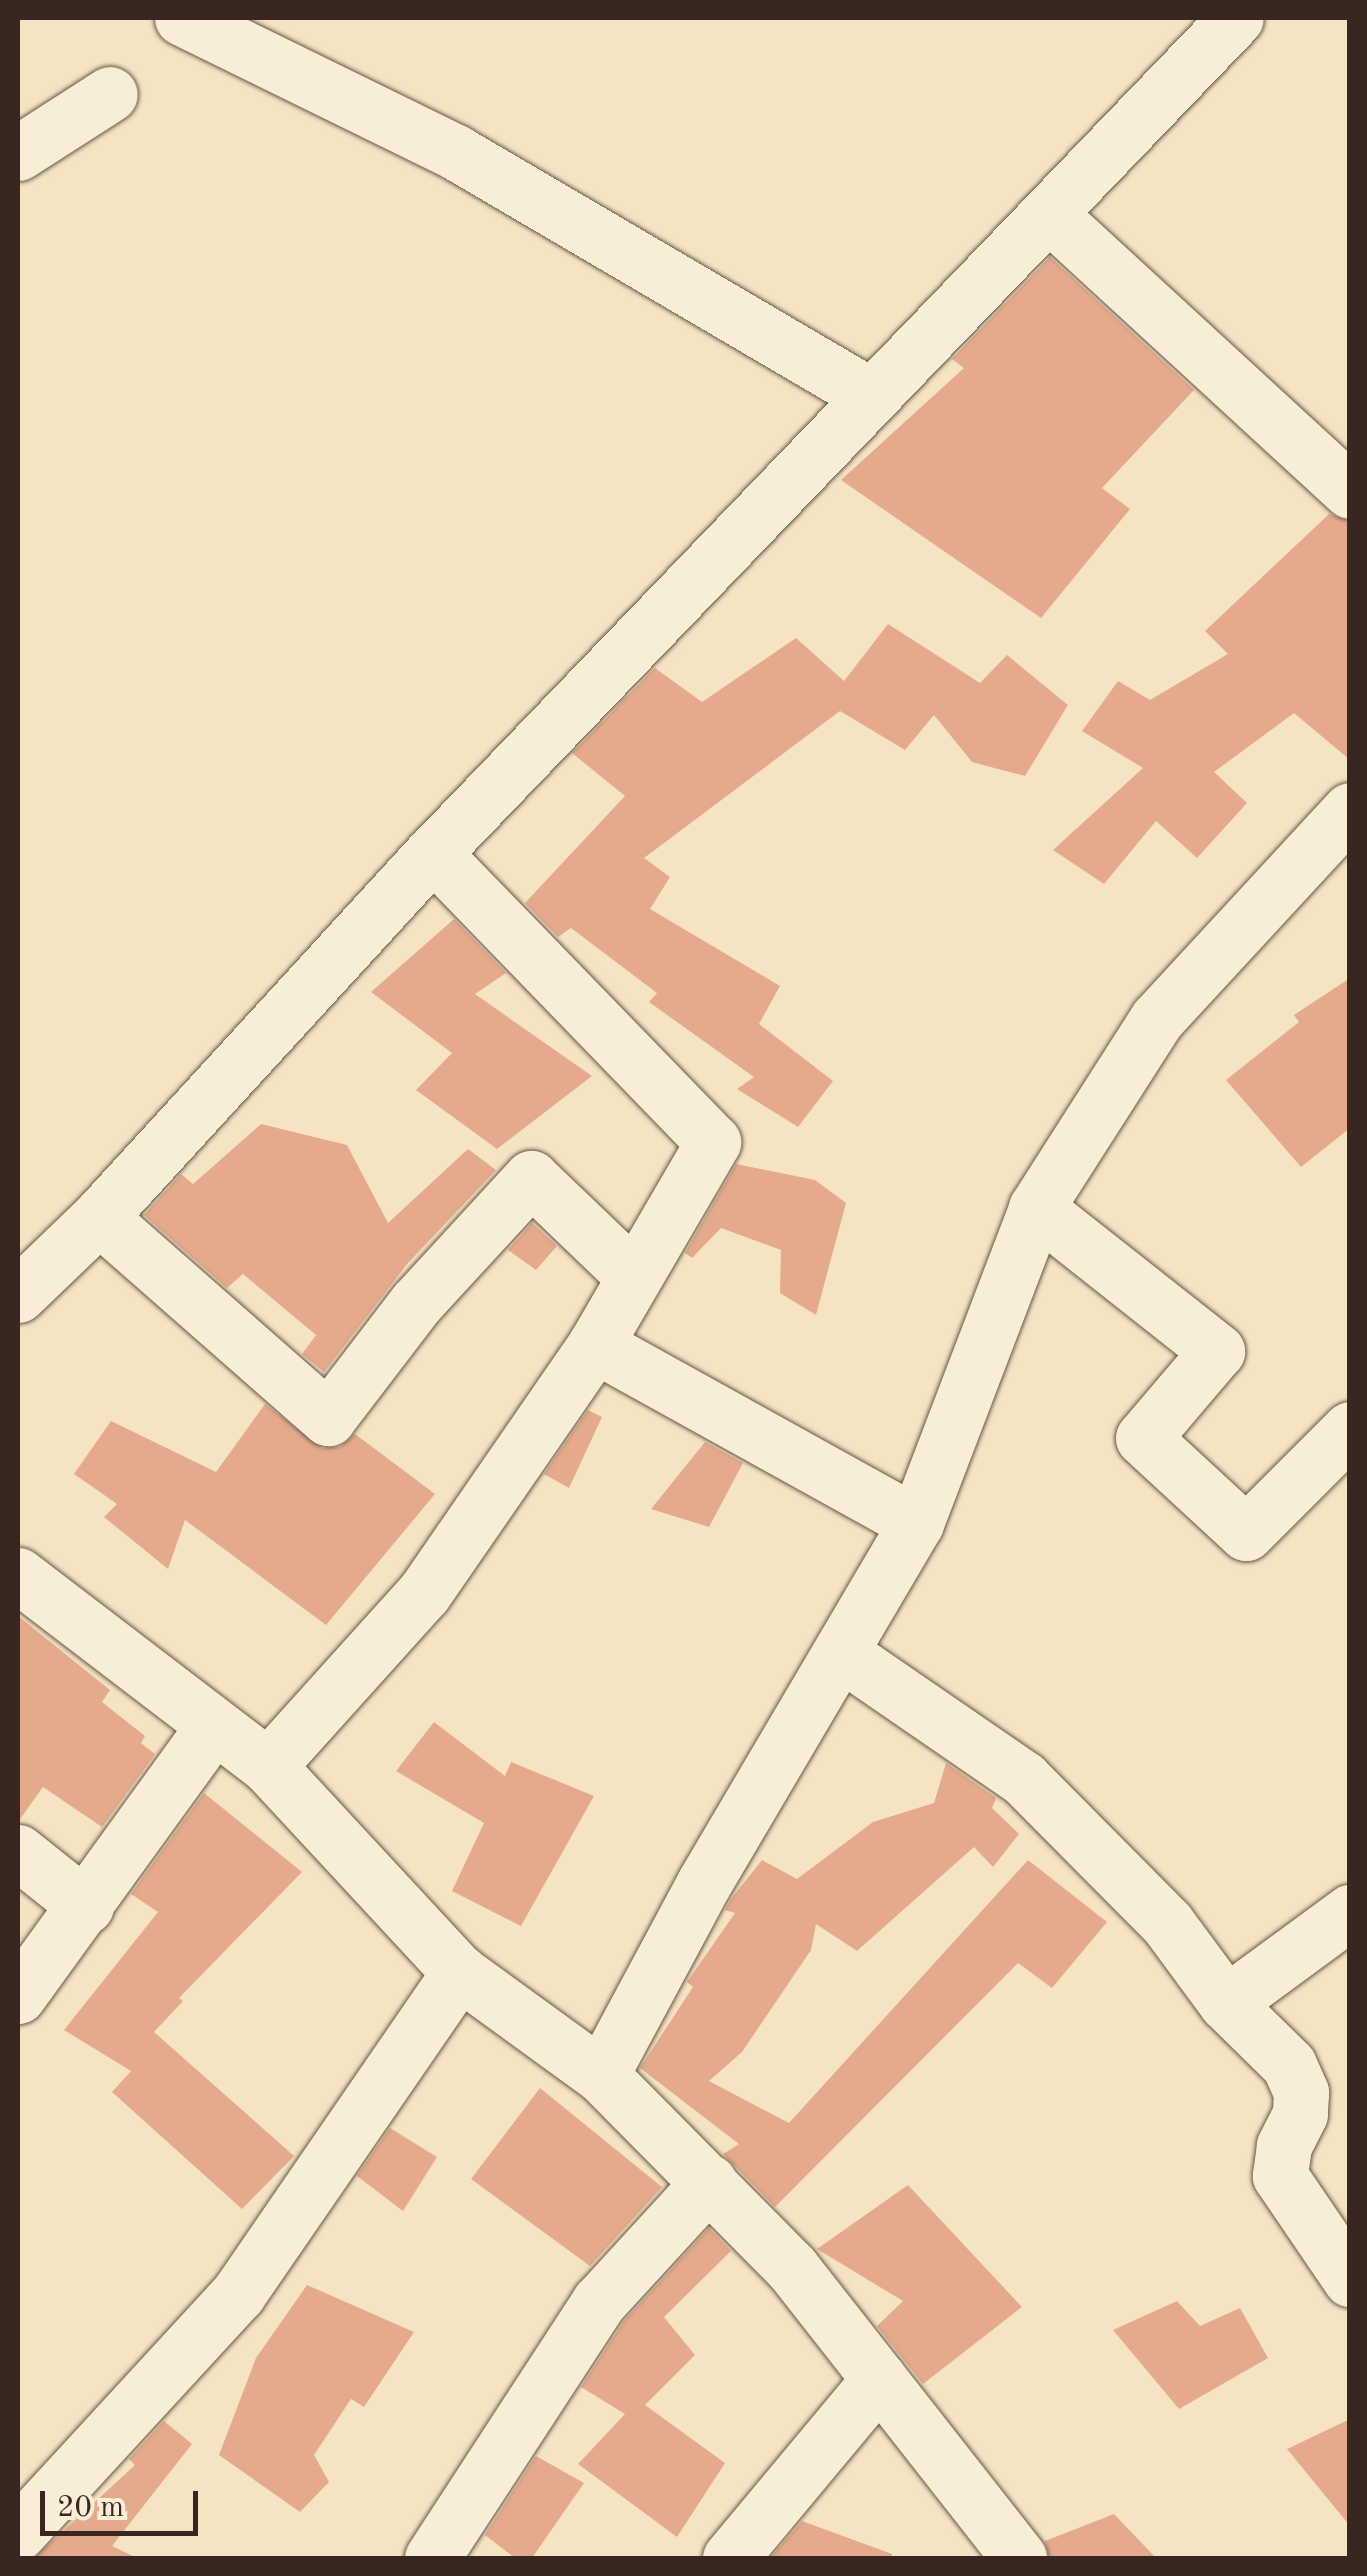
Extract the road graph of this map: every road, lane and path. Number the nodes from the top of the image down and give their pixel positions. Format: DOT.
graph roads {
  1 [pos="182,18"];
  2 [pos="1236,18"];
  3 [pos="110,94"];
  4 [pos="18,153"];
  5 [pos="1048,214"];
  6 [pos="869,395"];
  7 [pos="1350,491"];
  8 [pos="1350,810"];
  9 [pos="433,853"];
  10 [pos="1036,1208"];
  11 [pos="99,1217"];
  12 [pos="632,1274"];
  13 [pos="18,1295"];
  14 [pos="595,1345"];
  15 [pos="1350,1429"];
  16 [pos="916,1523"];
  17 [pos="18,1575"];
  18 [pos="841,1653"];
  19 [pos="213,1726"];
  20 [pos="268,1766"];
  21 [pos="18,1852"];
  22 [pos="86,1906"];
  23 [pos="1350,1912"];
  24 [pos="459,1972"];
  25 [pos="18,1996"];
  26 [pos="1226,2004"];
  27 [pos="600,2075"];
  28 [pos="709,2182"];
  29 [pos="1350,2280"];
  30 [pos="879,2379"];
  31 [pos="18,2533"];
  32 [pos="432,2558"];
  33 [pos="730,2558"];
  34 [pos="1019,2558"];
  1 -- 6 [label="street"];
  2 -- 5 [label="street"];
  3 -- 4 [label="street"];
  5 -- 6 [label="street"];
  5 -- 7 [label="street"];
  6 -- 9 [label="street"];
  8 -- 10 [label="street"];
  9 -- 11 [label="street"];
  9 -- 12 [label="street"];
  10 -- 15 [label="street"];
  10 -- 16 [label="street"];
  11 -- 12 [label="street"];
  11 -- 13 [label="street"];
  12 -- 14 [label="street"];
  14 -- 16 [label="street"];
  14 -- 20 [label="street"];
  16 -- 18 [label="street"];
  17 -- 19 [label="street"];
  18 -- 26 [label="street"];
  18 -- 27 [label="street"];
  19 -- 20 [label="street"];
  19 -- 22 [label="street"];
  20 -- 24 [label="street"];
  21 -- 22 [label="street"];
  22 -- 25 [label="street"];
  23 -- 26 [label="street"];
  24 -- 27 [label="street"];
  24 -- 31 [label="street"];
  26 -- 29 [label="street"];
  27 -- 28 [label="street"];
  28 -- 30 [label="street"];
  28 -- 32 [label="street"];
  30 -- 33 [label="street"];
  30 -- 34 [label="street"];
}
